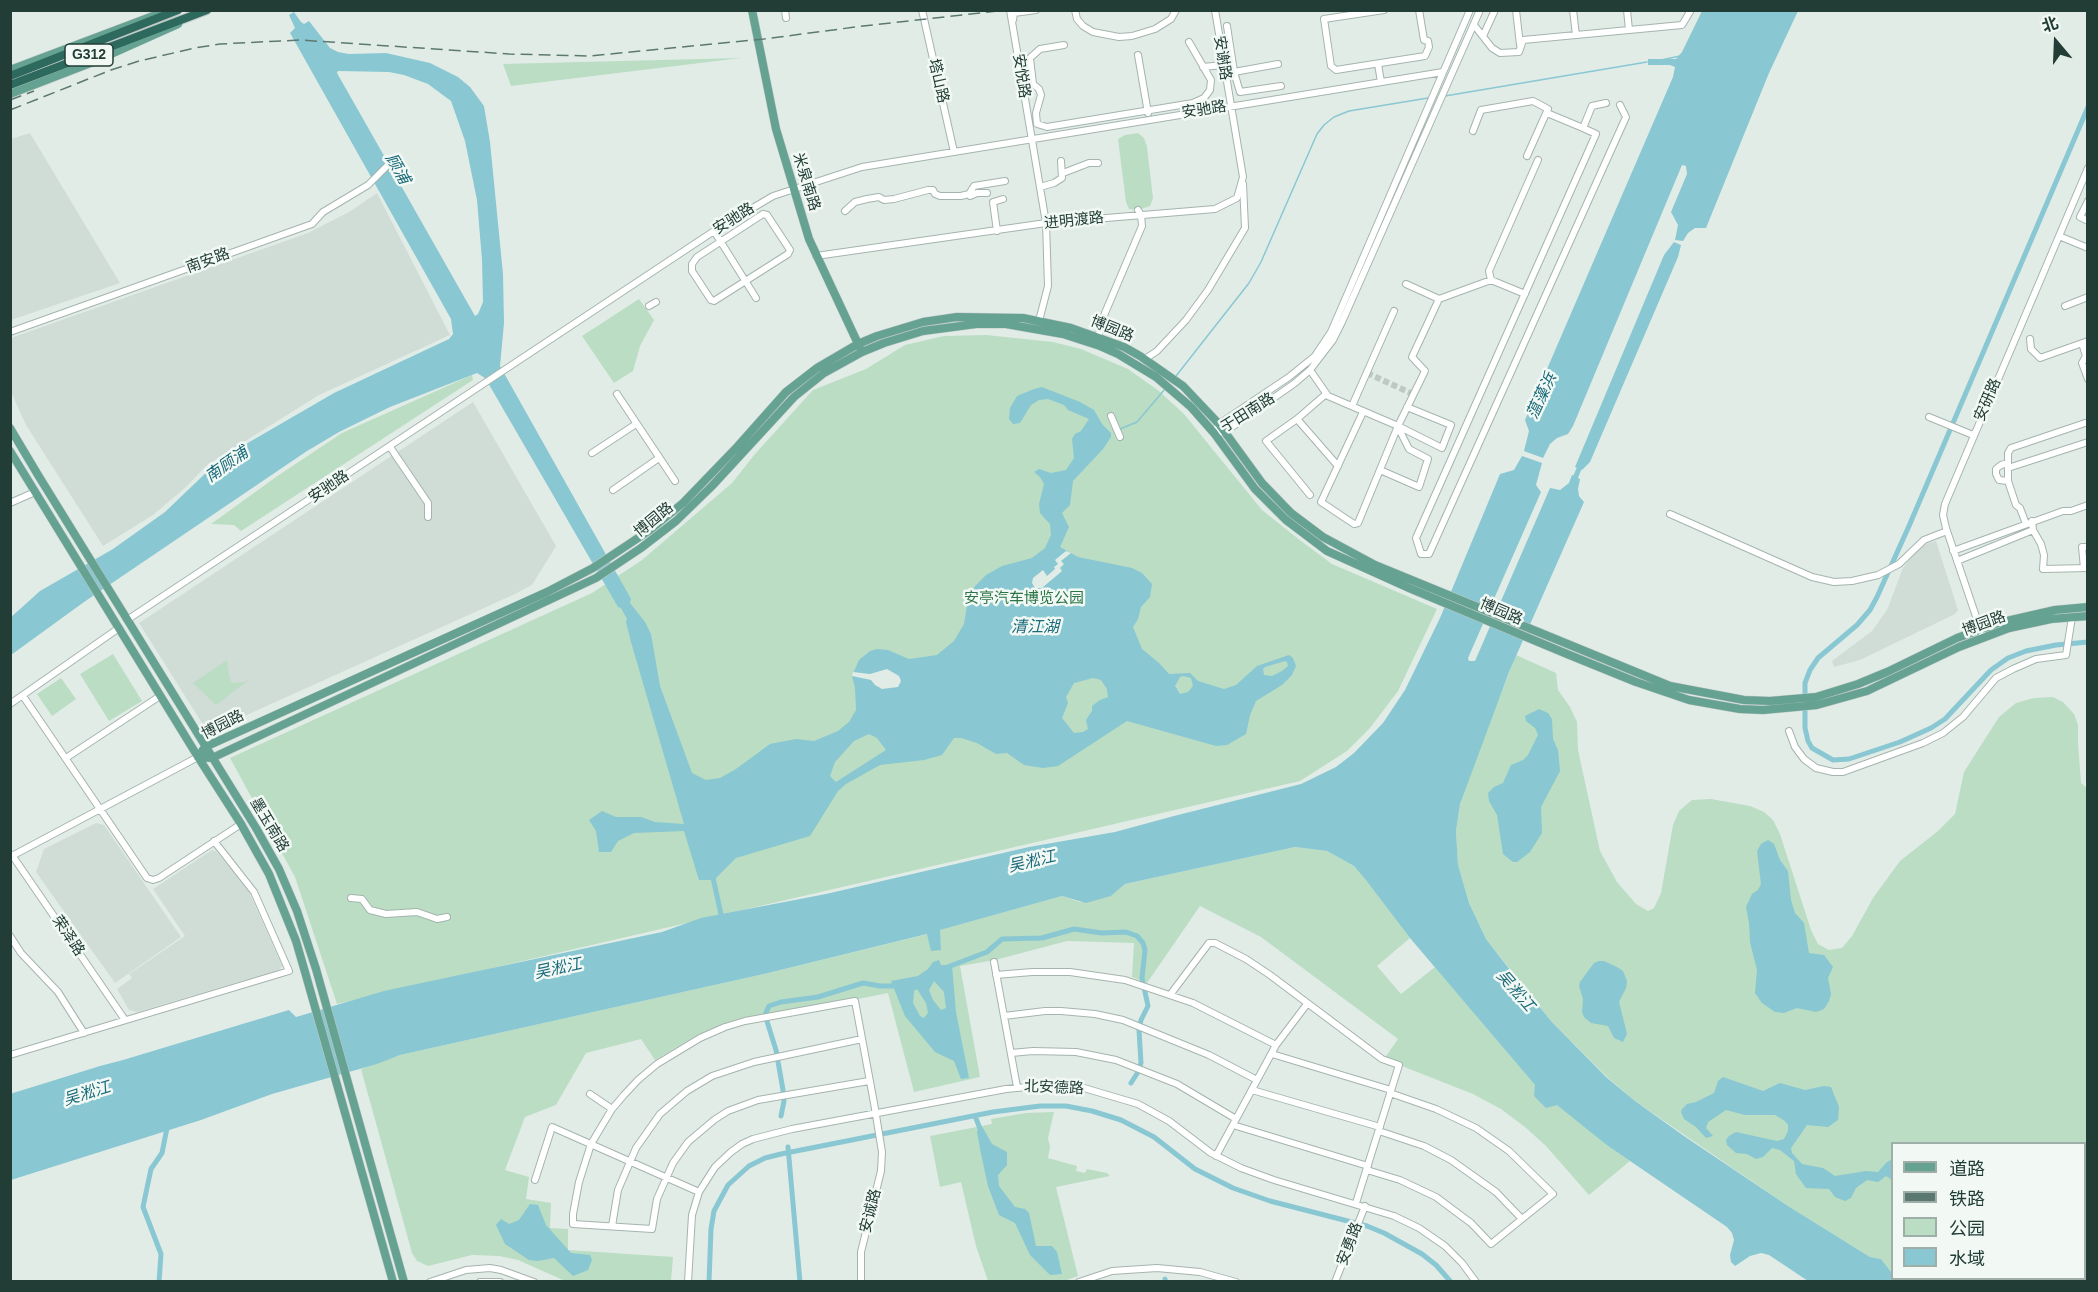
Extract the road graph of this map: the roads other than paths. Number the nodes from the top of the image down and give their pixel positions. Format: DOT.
graph roads {
  1 [pos="169,10"];
  2 [pos="178,10"];
  3 [pos="207,10"];
  4 [pos="752,10"];
  5 [pos="922,10"];
  6 [pos="1010,10"];
  7 [pos="1036,10"];
  8 [pos="1176,10"];
  9 [pos="1215,10"];
  10 [pos="1384,10"];
  11 [pos="1419,10"];
  12 [pos="1470,10"];
  13 [pos="1480,10"];
  14 [pos="1495,10"];
  15 [pos="1516,10"];
  16 [pos="1573,10"];
  17 [pos="1627,10"];
  18 [pos="1691,10"];
  19 [pos="1075,12"];
  20 [pos="193,16"];
  21 [pos="1012,20"];
  22 [pos="1474,25"];
  23 [pos="1227,26"];
  24 [pos="1629,30"];
  25 [pos="1576,35"];
  26 [pos="1483,36"];
  27 [pos="1189,42"];
  28 [pos="1064,45"];
  29 [pos="1520,48"];
  30 [pos="1138,56"];
  31 [pos="1278,64"];
  32 [pos="1378,64"];
  33 [pos="1223,65"];
  34 [pos="1203,67"];
  35 [pos="10,70"];
  36 [pos="1234,72"];
  37 [pos="1443,72"];
  38 [pos="10,76"];
  39 [pos="1381,82"];
  40 [pos="10,85"];
  41 [pos="1281,86"];
  42 [pos="10,94"];
  43 [pos="1606,103"];
  44 [pos="1620,105"];
  45 [pos="1230,106"];
  46 [pos="1147,111"];
  47 [pos="1547,113"];
  48 [pos="1149,119"];
  49 [pos="1583,128"];
  50 [pos="1473,131"];
  51 [pos="1031,141"];
  52 [pos="954,152"];
  53 [pos="1527,156"];
  54 [pos="1538,160"];
  55 [pos="1061,161"];
  56 [pos="390,163"];
  57 [pos="1098,163"];
  58 [pos="2088,168"];
  59 [pos="1063,173"];
  60 [pos="1243,177"];
  61 [pos="1005,181"];
  62 [pos="1040,187"];
  63 [pos="794,188"];
  64 [pos="987,193"];
  65 [pos="969,194"];
  66 [pos="1002,199"];
  67 [pos="2088,201"];
  68 [pos="845,211"];
  69 [pos="1139,212"];
  70 [pos="2088,221"];
  71 [pos="1046,223"];
  72 [pos="714,231"];
  73 [pos="997,231"];
  74 [pos="2058,236"];
  75 [pos="721,242"];
  76 [pos="2088,248"];
  77 [pos="816,256"];
  78 [pos="1362,271"];
  79 [pos="1491,280"];
  80 [pos="746,281"];
  81 [pos="1406,284"];
  82 [pos="1525,294"];
  83 [pos="2088,297"];
  84 [pos="756,298"];
  85 [pos="1439,299"];
  86 [pos="656,302"];
  87 [pos="649,306"];
  88 [pos="2065,306"];
  89 [pos="1394,311"];
  90 [pos="1039,321"];
  91 [pos="10,332"];
  92 [pos="1098,337"];
  93 [pos="2030,339"];
  94 [pos="2085,342"];
  95 [pos="858,344"];
  96 [pos="862,352"];
  97 [pos="1145,359"];
  98 [pos="1310,370"];
  99 [pos="2088,379"];
  100 [pos="617,394"];
  101 [pos="1326,394"];
  102 [pos="1352,406"];
  103 [pos="1407,407"];
  104 [pos="1364,412"];
  105 [pos="1111,416"];
  106 [pos="1929,417"];
  107 [pos="1297,419"];
  108 [pos="2088,422"];
  109 [pos="636,424"];
  110 [pos="1398,426"];
  111 [pos="10,428"];
  112 [pos="1222,428"];
  113 [pos="1214,433"];
  114 [pos="1973,435"];
  115 [pos="1120,437"];
  116 [pos="2088,442"];
  117 [pos="390,447"];
  118 [pos="10,451"];
  119 [pos="592,453"];
  120 [pos="660,458"];
  121 [pos="1338,466"];
  122 [pos="2008,466"];
  123 [pos="1380,470"];
  124 [pos="675,481"];
  125 [pos="2008,481"];
  126 [pos="613,490"];
  127 [pos="35,492"];
  128 [pos="1310,495"];
  129 [pos="10,503"];
  130 [pos="2088,506"];
  131 [pos="1670,514"];
  132 [pos="428,517"];
  133 [pos="2029,523"];
  134 [pos="2034,530"];
  135 [pos="1947,531"];
  136 [pos="2088,547"];
  137 [pos="1953,551"];
  138 [pos="1957,561"];
  139 [pos="2086,568"];
  140 [pos="2088,607"];
  141 [pos="2088,616"];
  142 [pos="2072,617"];
  143 [pos="127,620"];
  144 [pos="119,628"];
  145 [pos="1980,629"];
  146 [pos="1983,637"];
  147 [pos="22,696"];
  148 [pos="160,696"];
  149 [pos="1816,701"];
  150 [pos="10,704"];
  151 [pos="1794,704"];
  152 [pos="1789,731"];
  153 [pos="205,747"];
  154 [pos="198,757"];
  155 [pos="66,758"];
  156 [pos="212,758"];
  157 [pos="101,808"];
  158 [pos="241,824"];
  159 [pos="214,841"];
  160 [pos="11,855"];
  161 [pos="351,898"];
  162 [pos="447,917"];
  163 [pos="10,936"];
  164 [pos="994,962"];
  165 [pos="996,975"];
  166 [pos="1170,995"];
  167 [pos="1307,1004"];
  168 [pos="1004,1016"];
  169 [pos="125,1020"];
  170 [pos="84,1033"];
  171 [pos="862,1039"];
  172 [pos="1276,1045"];
  173 [pos="1011,1053"];
  174 [pos="1272,1054"];
  175 [pos="10,1055"];
  176 [pos="1257,1080"];
  177 [pos="869,1081"];
  178 [pos="1017,1087"];
  179 [pos="1252,1090"];
  180 [pos="1391,1091"];
  181 [pos="590,1094"];
  182 [pos="612,1109"];
  183 [pos="875,1114"];
  184 [pos="1234,1122"];
  185 [pos="1379,1129"];
  186 [pos="591,1144"];
  187 [pos="1216,1156"];
  188 [pos="629,1161"];
  189 [pos="1367,1168"];
  190 [pos="665,1177"];
  191 [pos="535,1180"];
  192 [pos="699,1192"];
  193 [pos="1356,1203"];
  194 [pos="1365,1206"];
  195 [pos="1522,1219"];
  196 [pos="612,1227"];
  197 [pos="393,1281"];
  198 [pos="404,1281"];
  199 [pos="430,1281"];
  200 [pos="480,1281"];
  201 [pos="500,1281"];
  202 [pos="534,1281"];
  203 [pos="688,1281"];
  204 [pos="861,1281"];
  205 [pos="1079,1281"];
  206 [pos="1236,1281"];
  207 [pos="1335,1281"];
  208 [pos="1476,1281"];
  1 -- 35 [label="main road"];
  2 -- 38 [label="highway, G312"];
  3 -- 20 [label="highway, G312"];
  4 -- 63 [label="main road, 米泉南路"];
  5 -- 52 [label="street, 塔山路"];
  6 -- 21 [label="street, 安悦路"];
  7 -- 21 [label="street"];
  8 -- 19 [label="street"];
  9 -- 33 [label="street, 安谢路"];
  10 -- 32 [label="street"];
  11 -- 32 [label="street"];
  12 -- 37 [label="street, 于田南路"];
  13 -- 22 [label="street, 于田南路"];
  14 -- 26 [label="street"];
  15 -- 29 [label="street"];
  16 -- 25 [label="street"];
  17 -- 24 [label="street"];
  18 -- 24 [label="street"];
  20 -- 40 [label="highway, G312"];
  20 -- 42 [label="main road"];
  21 -- 51 [label="street, 安悦路"];
  22 -- 26 [label="street"];
  22 -- 78 [label="street, 于田南路"];
  23 -- 36 [label="street"];
  24 -- 25 [label="street"];
  25 -- 29 [label="street"];
  26 -- 29 [label="street"];
  27 -- 34 [label="street"];
  28 -- 46 [label="street"];
  30 -- 46 [label="street"];
  31 -- 36 [label="street"];
  32 -- 39 [label="street"];
  33 -- 34 [label="street"];
  33 -- 45 [label="street, 安谢路"];
  34 -- 46 [label="street"];
  36 -- 41 [label="street"];
  37 -- 39 [label="street, 安驰路"];
  37 -- 78 [label="street, 于田南路"];
  39 -- 45 [label="street, 安驰路"];
  43 -- 49 [label="street"];
  44 -- 82 [label="street"];
  45 -- 48 [label="street, 安驰路"];
  45 -- 60 [label="street"];
  46 -- 48 [label="street"];
  47 -- 49 [label="street"];
  47 -- 50 [label="street"];
  47 -- 53 [label="street"];
  48 -- 51 [label="street, 安驰路"];
  49 -- 82 [label="street"];
  51 -- 52 [label="street, 安驰路"];
  51 -- 62 [label="street, 安悦路"];
  52 -- 63 [label="street, 安驰路"];
  54 -- 79 [label="street"];
  55 -- 59 [label="street"];
  56 -- 91 [label="street, 南安路"];
  57 -- 59 [label="street"];
  58 -- 74 [label="street, 安研路"];
  59 -- 62 [label="street"];
  60 -- 69 [label="street, 进明渡路"];
  60 -- 97 [label="street"];
  61 -- 65 [label="street"];
  62 -- 71 [label="street, 安悦路"];
  63 -- 72 [label="street, 安驰路"];
  63 -- 77 [label="main road, 米泉南路"];
  64 -- 65 [label="street"];
  65 -- 68 [label="street"];
  66 -- 73 [label="street"];
  67 -- 70 [label="street"];
  69 -- 71 [label="street, 进明渡路"];
  69 -- 92 [label="street"];
  71 -- 73 [label="street, 进明渡路"];
  71 -- 90 [label="street, 安悦路"];
  72 -- 75 [label="street"];
  72 -- 117 [label="street, 安驰路"];
  73 -- 77 [label="street, 进明渡路"];
  74 -- 76 [label="street"];
  74 -- 114 [label="street, 安研路"];
  75 -- 80 [label="street"];
  75 -- 80 [label="street"];
  75 -- 80 [label="street"];
  77 -- 95 [label="main road, 米泉南路"];
  78 -- 98 [label="street, 于田南路"];
  78 -- 112 [label="street, 于田南路"];
  79 -- 82 [label="street"];
  79 -- 85 [label="street"];
  80 -- 84 [label="street"];
  81 -- 85 [label="street"];
  83 -- 88 [label="street"];
  85 -- 103 [label="street"];
  86 -- 87 [label="street"];
  89 -- 102 [label="street"];
  90 -- 92 [label="main road, 博园路"];
  90 -- 95 [label="main road, 博园路"];
  92 -- 97 [label="main road, 博园路"];
  93 -- 94 [label="street"];
  94 -- 99 [label="street"];
  95 -- 96 [label="main road, 米泉南路"];
  95 -- 153 [label="main road, 博园路"];
  96 -- 113 [label="main road, 博园路"];
  96 -- 156 [label="main road, 博园路"];
  97 -- 112 [label="main road, 博园路"];
  98 -- 101 [label="street"];
  98 -- 112 [label="street, 于田南路"];
  100 -- 109 [label="street"];
  101 -- 102 [label="street"];
  101 -- 107 [label="street"];
  102 -- 104 [label="street"];
  103 -- 110 [label="street"];
  103 -- 110 [label="street"];
  104 -- 110 [label="street"];
  104 -- 121 [label="street"];
  105 -- 115 [label="street"];
  106 -- 114 [label="street"];
  107 -- 121 [label="street"];
  107 -- 128 [label="street"];
  108 -- 122 [label="street"];
  109 -- 119 [label="street"];
  109 -- 120 [label="street"];
  110 -- 123 [label="street"];
  110 -- 123 [label="street"];
  111 -- 143 [label="main road, 墨玉南路"];
  112 -- 113 [label="street, 于田南路"];
  112 -- 151 [label="main road, 博园路"];
  113 -- 151 [label="main road, 博园路"];
  114 -- 135 [label="street, 安研路"];
  116 -- 122 [label="street"];
  117 -- 132 [label="street"];
  117 -- 143 [label="street, 安驰路"];
  118 -- 127 [label="main road, 墨玉南路"];
  120 -- 124 [label="street"];
  120 -- 126 [label="street"];
  121 -- 123 [label="street"];
  122 -- 125 [label="street"];
  122 -- 125 [label="street"];
  125 -- 133 [label="street"];
  127 -- 129 [label="street"];
  127 -- 144 [label="main road, 墨玉南路"];
  130 -- 133 [label="street"];
  131 -- 135 [label="street"];
  133 -- 134 [label="street"];
  133 -- 137 [label="street"];
  134 -- 138 [label="street"];
  134 -- 139 [label="street"];
  135 -- 137 [label="street, 安研路"];
  136 -- 139 [label="street"];
  137 -- 138 [label="street, 安研路"];
  138 -- 145 [label="street, 安研路"];
  140 -- 145 [label="main road, 博园路"];
  141 -- 142 [label="main road, 博园路"];
  142 -- 146 [label="main road, 博园路"];
  142 -- 152 [label="street"];
  143 -- 153 [label="main road, 墨玉南路"];
  144 -- 147 [label="street"];
  144 -- 148 [label="main road, 墨玉南路"];
  145 -- 146 [label="street, 安研路"];
  145 -- 149 [label="main road, 博园路"];
  146 -- 149 [label="main road, 博园路"];
  147 -- 150 [label="street"];
  147 -- 155 [label="street"];
  148 -- 154 [label="main road, 墨玉南路"];
  148 -- 155 [label="street"];
  149 -- 151 [label="main road, 博园路"];
  153 -- 154 [label="main road, 博园路"];
  153 -- 156 [label="main road, 墨玉南路"];
  154 -- 156 [label="main road, 博园路"];
  154 -- 157 [label="street"];
  154 -- 158 [label="main road, 墨玉南路"];
  155 -- 157 [label="street"];
  156 -- 198 [label="main road, 墨玉南路"];
  157 -- 159 [label="street"];
  157 -- 160 [label="street"];
  158 -- 159 [label="street"];
  158 -- 197 [label="main road, 墨玉南路"];
  159 -- 169 [label="street"];
  160 -- 169 [label="street, 荣泽路"];
  161 -- 162 [label="street"];
  163 -- 170 [label="street"];
  164 -- 165 [label="street"];
  165 -- 166 [label="street"];
  165 -- 168 [label="street"];
  166 -- 167 [label="street"];
  166 -- 172 [label="street"];
  167 -- 172 [label="street"];
  167 -- 180 [label="street"];
  168 -- 173 [label="street"];
  168 -- 176 [label="street"];
  169 -- 170 [label="street"];
  170 -- 175 [label="street"];
  171 -- 177 [label="street, 安诚路"];
  171 -- 182 [label="street, 安诚路"];
  171 -- 188 [label="street"];
  172 -- 174 [label="street"];
  173 -- 178 [label="street"];
  173 -- 184 [label="street"];
  174 -- 176 [label="street"];
  174 -- 180 [label="street"];
  176 -- 179 [label="street"];
  177 -- 183 [label="street, 安诚路"];
  177 -- 190 [label="street"];
  178 -- 183 [label="street, 北安德路"];
  178 -- 187 [label="street, 北安德路"];
  179 -- 184 [label="street"];
  179 -- 185 [label="street"];
  180 -- 185 [label="street"];
  180 -- 195 [label="street"];
  181 -- 182 [label="street"];
  182 -- 186 [label="street"];
  183 -- 192 [label="street, 北安德路"];
  183 -- 204 [label="street, 安诚路"];
  184 -- 187 [label="street"];
  184 -- 189 [label="street"];
  185 -- 189 [label="street"];
  185 -- 195 [label="street"];
  186 -- 188 [label="street"];
  186 -- 191 [label="street"];
  186 -- 196 [label="street"];
  187 -- 193 [label="street, 北安德路"];
  188 -- 190 [label="street"];
  188 -- 196 [label="street"];
  189 -- 193 [label="street"];
  189 -- 195 [label="street"];
  190 -- 192 [label="street"];
  190 -- 196 [label="street"];
  192 -- 203 [label="street, 北安德路"];
  193 -- 194 [label="street, 北安德路"];
  194 -- 207 [label="street, 安勇路"];
  194 -- 208 [label="street, 北安德路"];
  199 -- 202 [label="street"];
  200 -- 201 [label="street"];
  205 -- 206 [label="street"];
}
